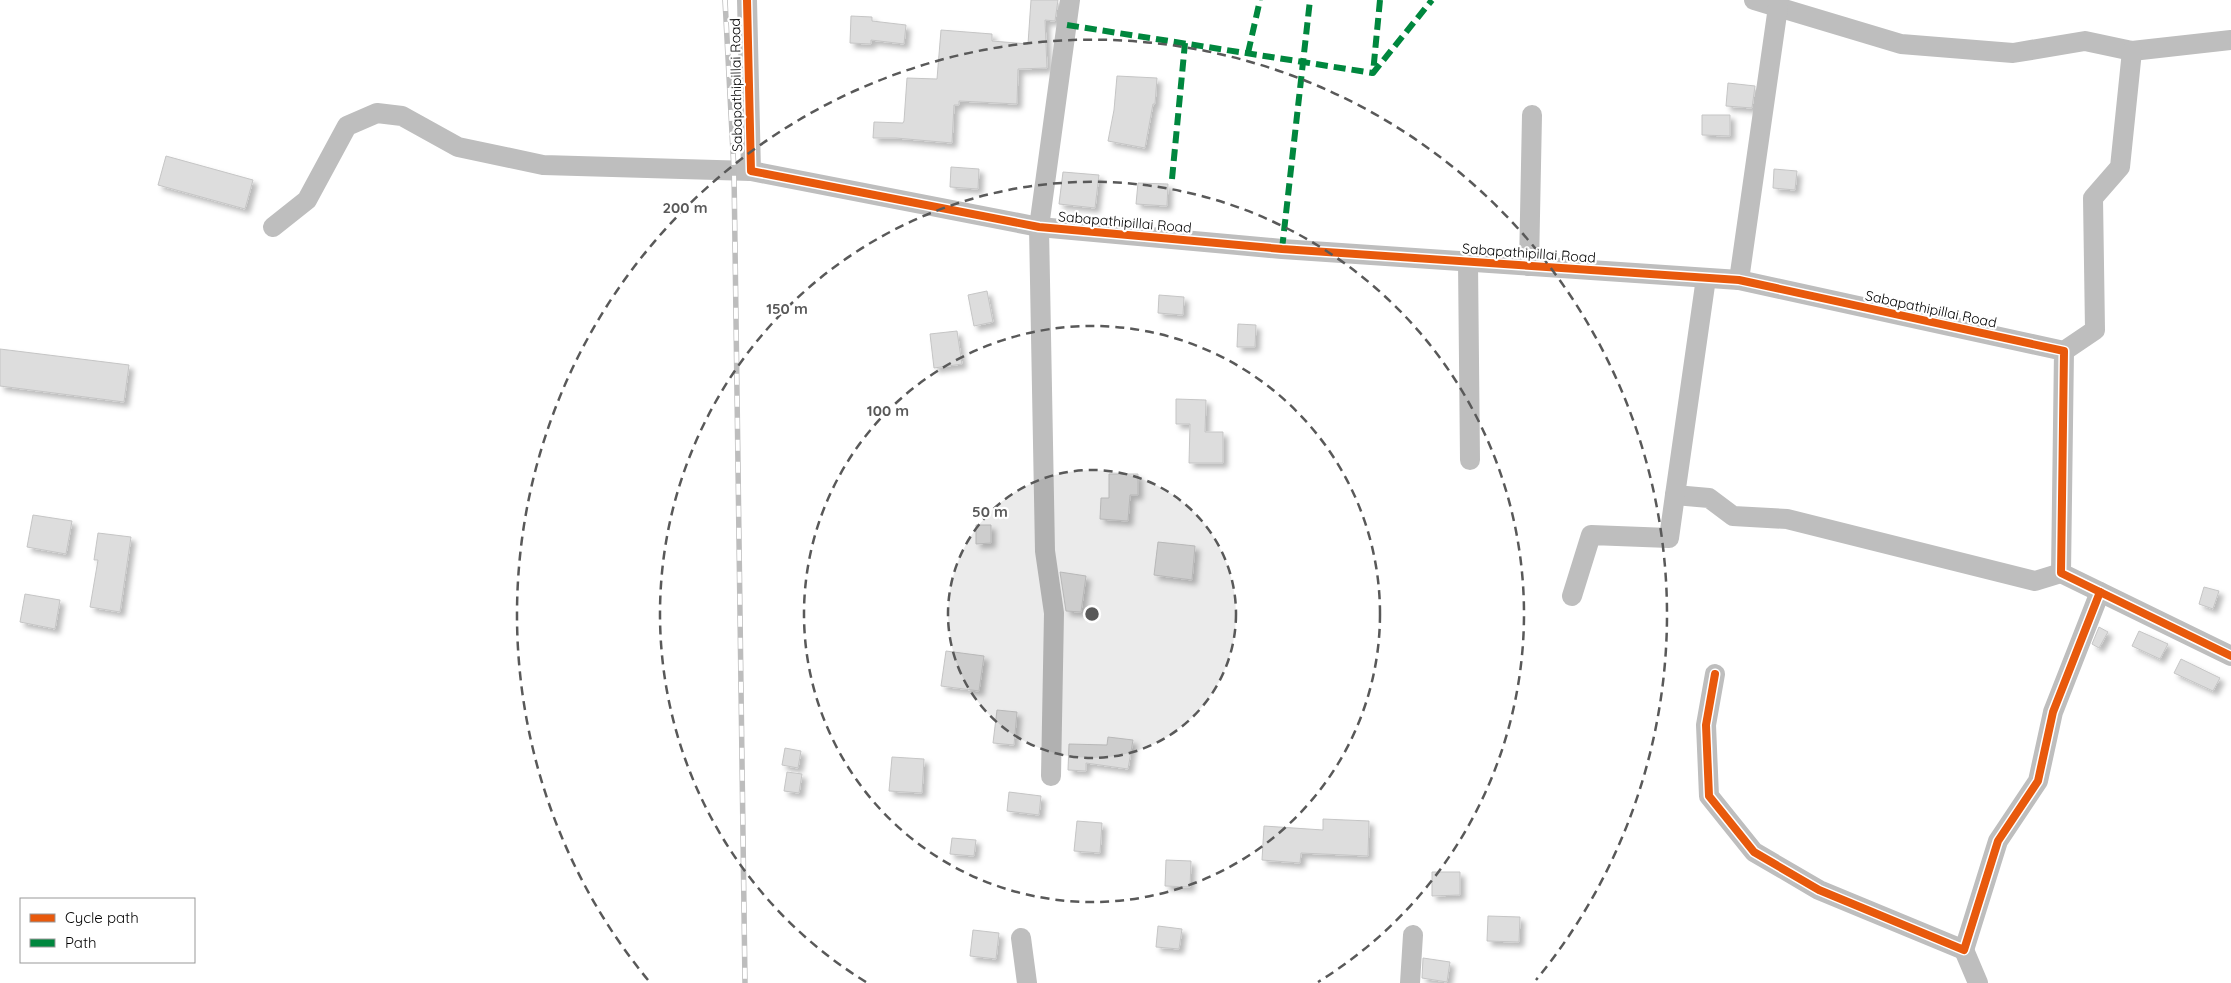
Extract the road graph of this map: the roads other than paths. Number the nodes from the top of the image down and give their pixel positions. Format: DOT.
graph roads {
  1 [pos="747,0"];
  2 [pos="1070,0"];
  3 [pos="1754,0"];
  4 [pos="1778,7"];
  5 [pos="2231,40"];
  6 [pos="2132,51"];
  7 [pos="1532,115"];
  8 [pos="751,171"];
  9 [pos="273,226"];
  10 [pos="1039,228"];
  11 [pos="1468,262"];
  12 [pos="1529,266"];
  13 [pos="1706,278"];
  14 [pos="1739,280"];
  15 [pos="2064,351"];
  16 [pos="1470,460"];
  17 [pos="1675,495"];
  18 [pos="2061,573"];
  19 [pos="2100,592"];
  20 [pos="1572,596"];
  21 [pos="2231,656"];
  22 [pos="1715,674"];
  23 [pos="1051,776"];
  24 [pos="1413,935"];
  25 [pos="1022,938"];
  26 [pos="1964,950"];
  27 [pos="1026,983"];
  28 [pos="1410,983"];
  29 [pos="1978,983"];
  1 -- 8 [label="street, Sabapathipillai Road"];
  2 -- 10 [label="street"];
  3 -- 4 [label="street"];
  4 -- 6 [label="street"];
  4 -- 14 [label="street"];
  5 -- 6 [label="street"];
  6 -- 15 [label="street"];
  7 -- 12 [label="street"];
  8 -- 9 [label="street"];
  8 -- 10 [label="street, Sabapathipillai Road"];
  10 -- 11 [label="street, Sabapathipillai Road"];
  10 -- 23 [label="street"];
  11 -- 12 [label="street, Sabapathipillai Road"];
  11 -- 16 [label="street"];
  12 -- 13 [label="street, Sabapathipillai Road"];
  13 -- 14 [label="street, Sabapathipillai Road"];
  13 -- 17 [label="street"];
  14 -- 15 [label="street, Sabapathipillai Road"];
  15 -- 18 [label="street"];
  17 -- 18 [label="street"];
  17 -- 20 [label="street"];
  18 -- 19 [label="street"];
  19 -- 21 [label="street"];
  19 -- 26 [label="street"];
  22 -- 26 [label="street"];
  24 -- 28 [label="street"];
  25 -- 27 [label="street"];
  26 -- 29 [label="street"];
}
